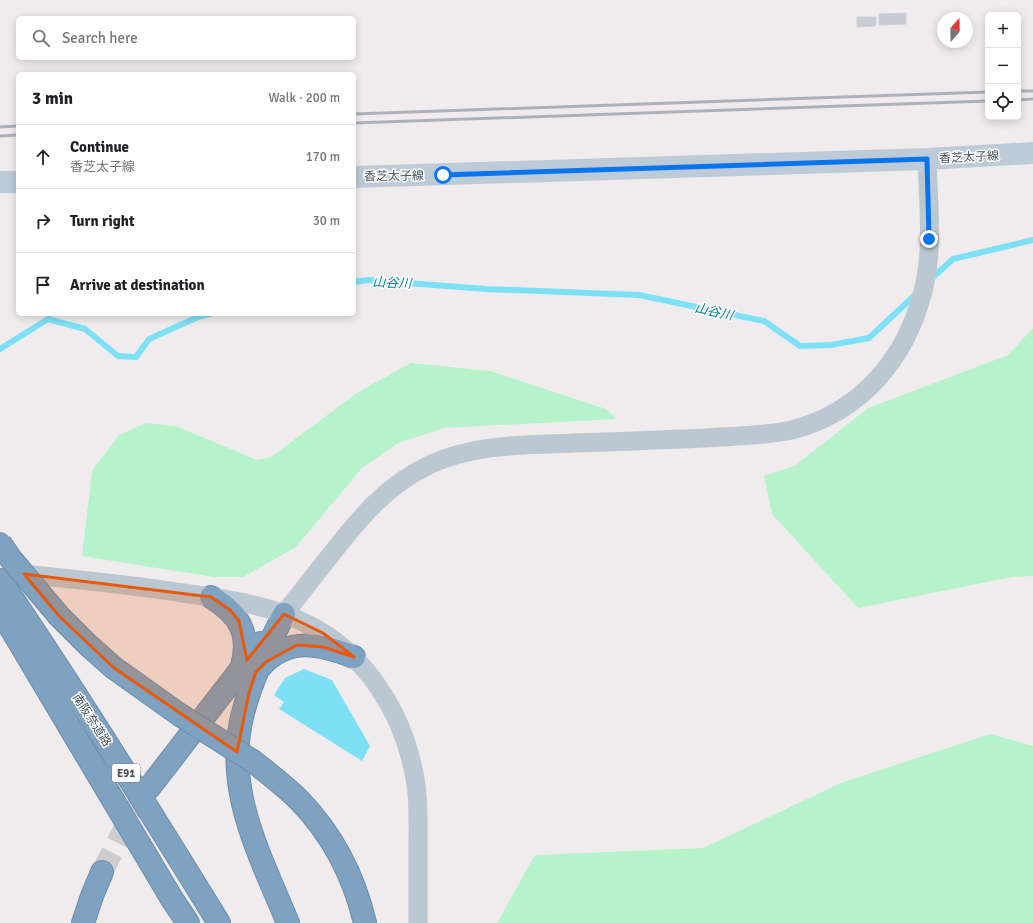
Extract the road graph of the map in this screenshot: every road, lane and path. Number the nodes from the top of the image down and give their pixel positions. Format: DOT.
graph roads {
  1 [pos="1033,153"];
  2 [pos="927,159"];
  3 [pos="356,177"];
  4 [pos="0,182"];
  5 [pos="16,182"];
  6 [pos="0,543"];
  7 [pos="0,571"];
  8 [pos="0,580"];
  9 [pos="211,597"];
  10 [pos="0,610"];
  11 [pos="284,614"];
  12 [pos="23,630"];
  13 [pos="354,657"];
  14 [pos="249,669"];
  15 [pos="149,788"];
  16 [pos="102,872"];
  17 [pos="83,923"];
  18 [pos="187,923"];
  19 [pos="219,923"];
  20 [pos="288,923"];
  21 [pos="364,923"];
  22 [pos="418,923"];
  1 -- 2 [label="main road, 香芝太子線"];
  2 -- 3 [label="main road, 香芝太子線"];
  2 -- 11 [label="street"];
  4 -- 5 [label="main road"];
  6 -- 21 [label="highway, bridge"];
  7 -- 9 [label="street"];
  8 -- 12 [label="highway, 南阪奈道路 / E91"];
  9 -- 11 [label="street"];
  9 -- 14 [label="highway"];
  10 -- 12 [label="highway, 南阪奈道路 / E91"];
  11 -- 13 [label="street"];
  11 -- 14 [label="highway"];
  12 -- 18 [label="highway, 南阪奈道路 / E91"];
  12 -- 19 [label="highway, 南阪奈道路 / E91"];
  13 -- 14 [label="highway"];
  13 -- 22 [label="street"];
  14 -- 15 [label="highway"];
  14 -- 20 [label="highway"];
  16 -- 17 [label="highway"];
}
